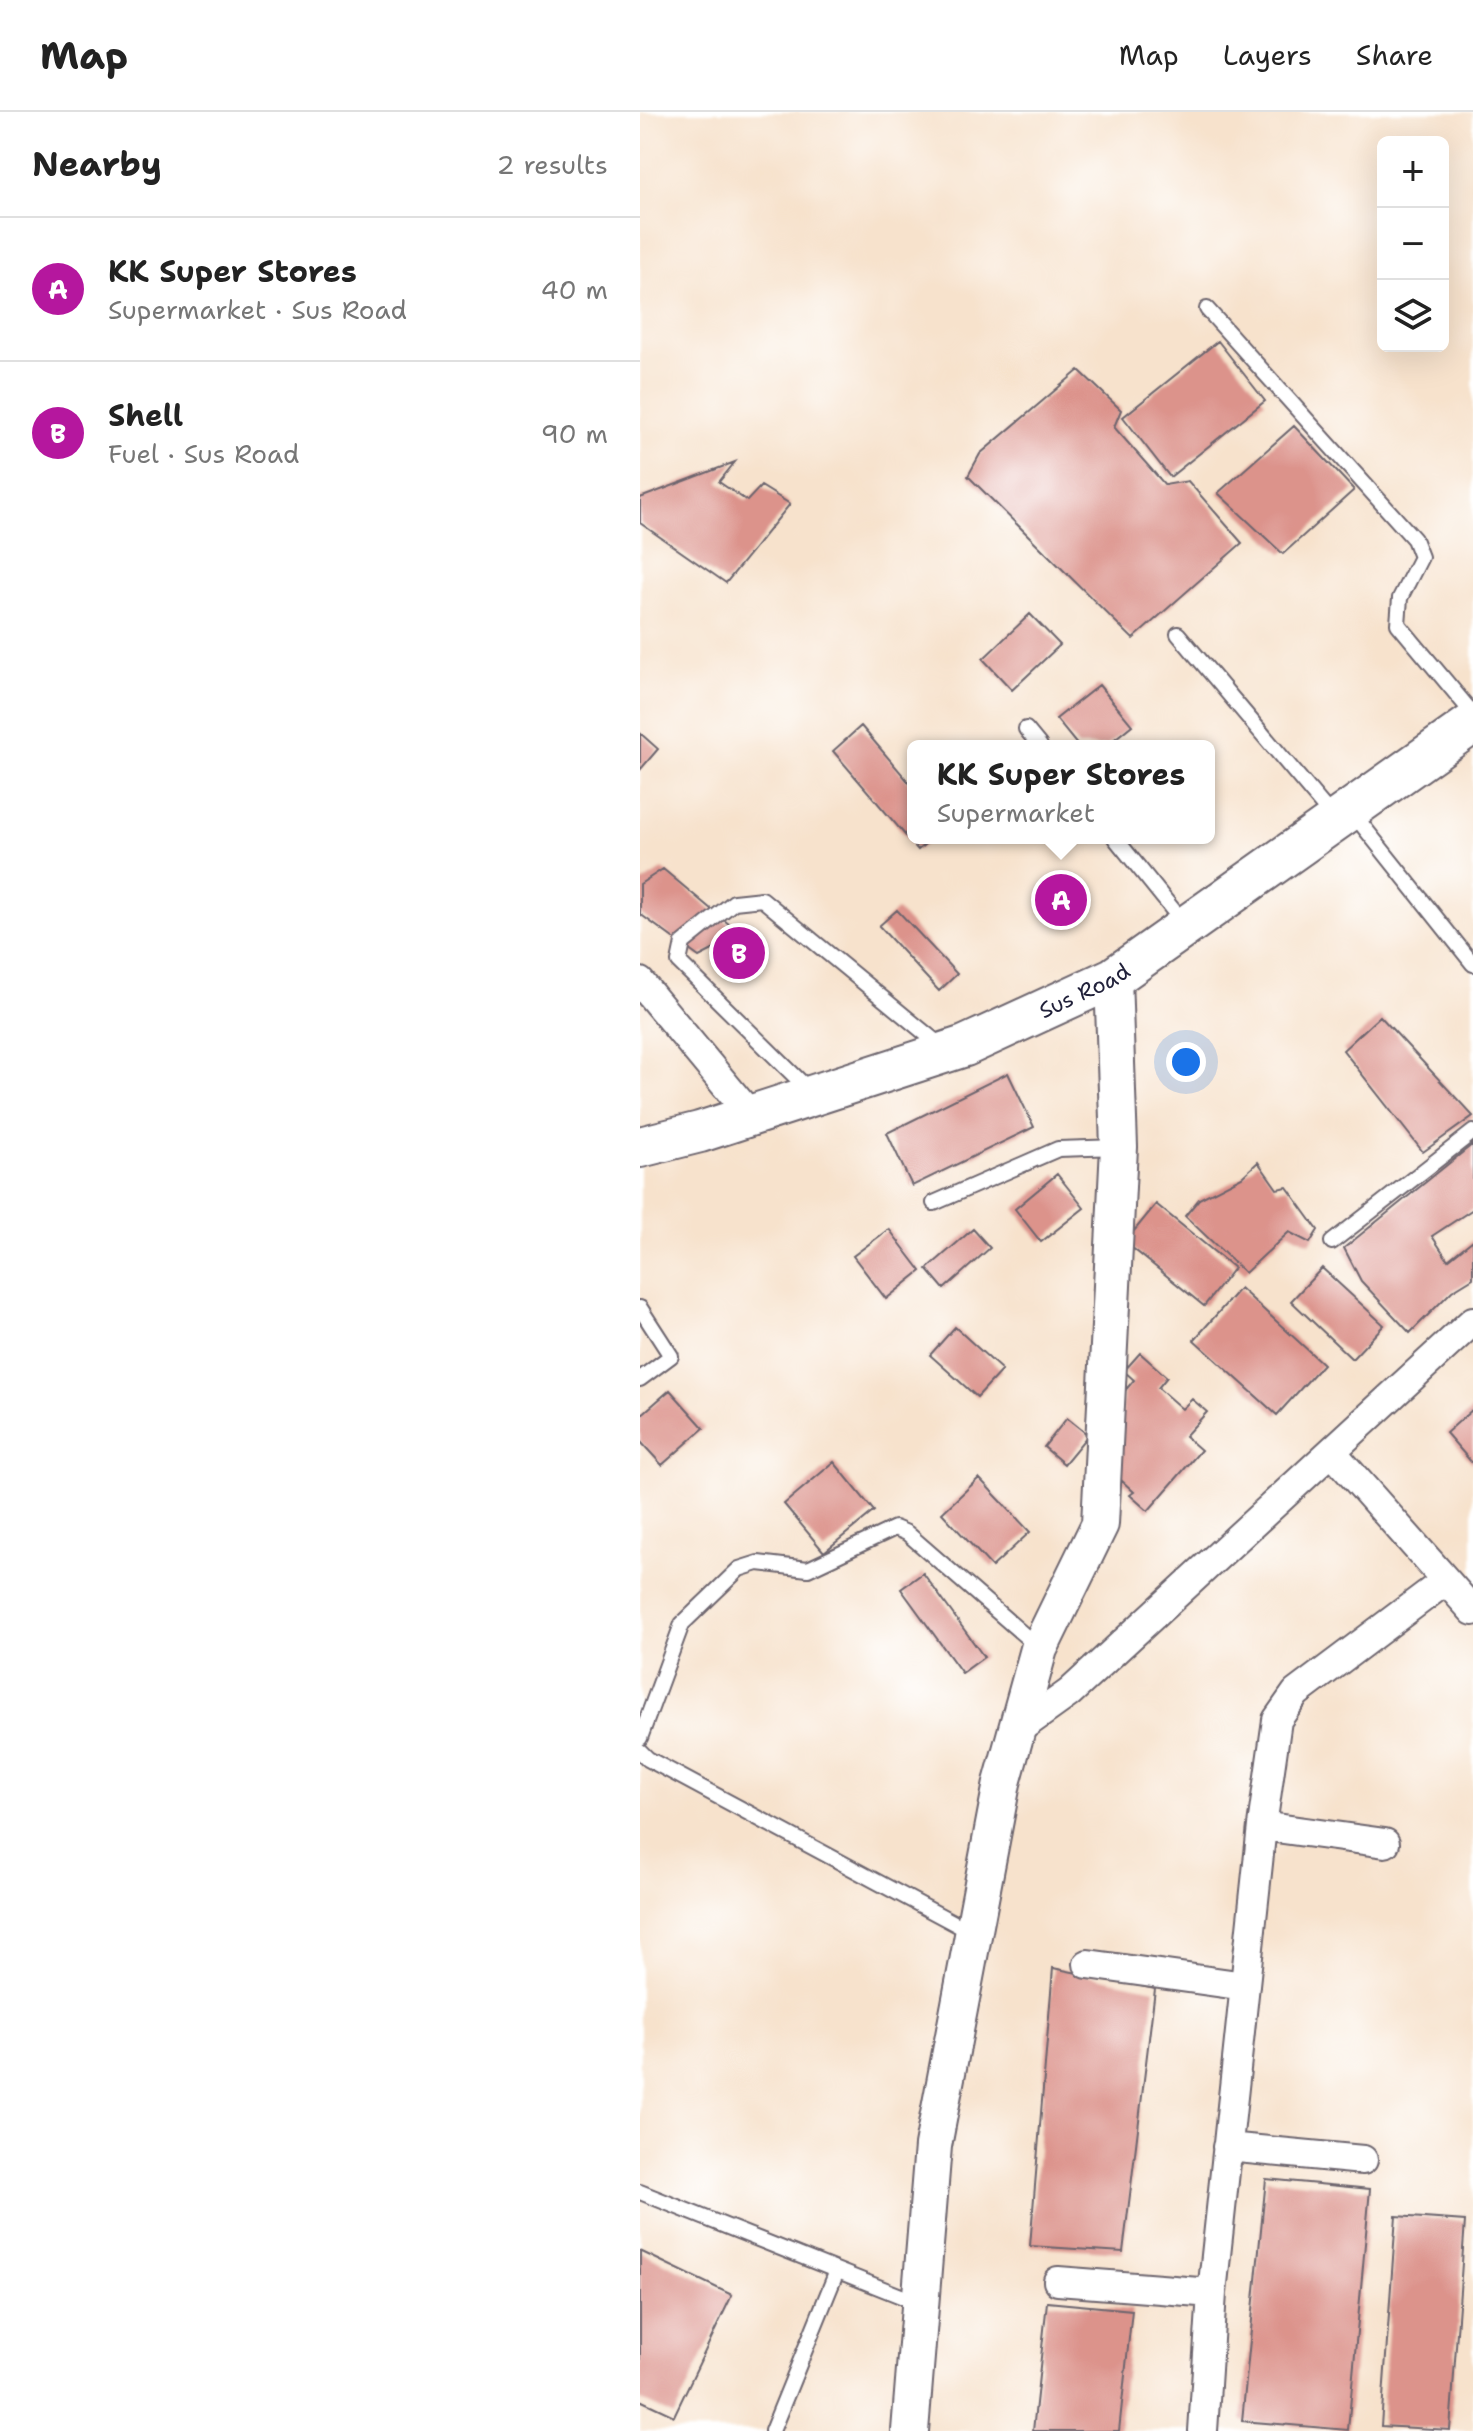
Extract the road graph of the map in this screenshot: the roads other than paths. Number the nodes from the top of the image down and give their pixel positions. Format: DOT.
graph roads {
  1 [pos="1207,309"];
  2 [pos="1178,634"];
  3 [pos="1472,723"];
  4 [pos="1026,729"];
  5 [pos="1035,740"];
  6 [pos="1343,815"];
  7 [pos="1120,844"];
  8 [pos="1186,926"];
  9 [pos="1473,964"];
  10 [pos="1113,978"];
  11 [pos="640,982"];
  12 [pos="947,1052"];
  13 [pos="814,1095"];
  14 [pos="751,1116"];
  15 [pos="1473,1132"];
  16 [pos="640,1147"];
  17 [pos="1119,1147"];
  18 [pos="934,1203"];
  19 [pos="1332,1242"];
  20 [pos="640,1308"];
  21 [pos="1473,1321"];
  22 [pos="640,1379"];
  23 [pos="1332,1452"];
  24 [pos="1445,1581"];
  25 [pos="1473,1611"];
  26 [pos="1039,1649"];
  27 [pos="1016,1731"];
  28 [pos="640,1738"];
  29 [pos="640,1751"];
  30 [pos="1262,1826"];
  31 [pos="1385,1843"];
  32 [pos="971,1933"];
  33 [pos="1088,1964"];
  34 [pos="1245,1986"];
  35 [pos="1227,2147"];
  36 [pos="1363,2160"];
  37 [pos="640,2192"];
  38 [pos="837,2271"];
  39 [pos="1058,2281"];
  40 [pos="1212,2293"];
  41 [pos="921,2304"];
  42 [pos="772,2431"];
  43 [pos="910,2431"];
  44 [pos="1203,2431"];
  1 -- 3 [label="lane"];
  2 -- 6 [label="lane"];
  3 -- 6 [label="main road, Sus Road"];
  4 -- 5 [label="lane"];
  6 -- 8 [label="main road, Sus Road"];
  6 -- 9 [label="lane"];
  7 -- 8 [label="lane"];
  8 -- 10 [label="main road, Sus Road"];
  10 -- 12 [label="main road, Sus Road"];
  10 -- 17 [label="street"];
  11 -- 14 [label="street"];
  12 -- 13 [label="main road, Sus Road"];
  12 -- 13 [label="lane"];
  13 -- 14 [label="main road, Sus Road"];
  14 -- 16 [label="main road, Sus Road"];
  15 -- 19 [label="lane"];
  17 -- 18 [label="lane"];
  17 -- 26 [label="street"];
  20 -- 22 [label="lane"];
  21 -- 23 [label="street"];
  23 -- 24 [label="street"];
  23 -- 27 [label="street"];
  24 -- 25 [label="street"];
  24 -- 30 [label="street"];
  26 -- 27 [label="street"];
  26 -- 28 [label="lane"];
  27 -- 32 [label="street"];
  29 -- 32 [label="lane"];
  30 -- 31 [label="street"];
  30 -- 34 [label="street"];
  32 -- 41 [label="street"];
  33 -- 34 [label="street"];
  34 -- 35 [label="street"];
  35 -- 36 [label="street"];
  35 -- 40 [label="street"];
  37 -- 38 [label="lane"];
  38 -- 41 [label="lane"];
  38 -- 42 [label="lane"];
  39 -- 40 [label="street"];
  40 -- 44 [label="street"];
  41 -- 43 [label="street"];
}
